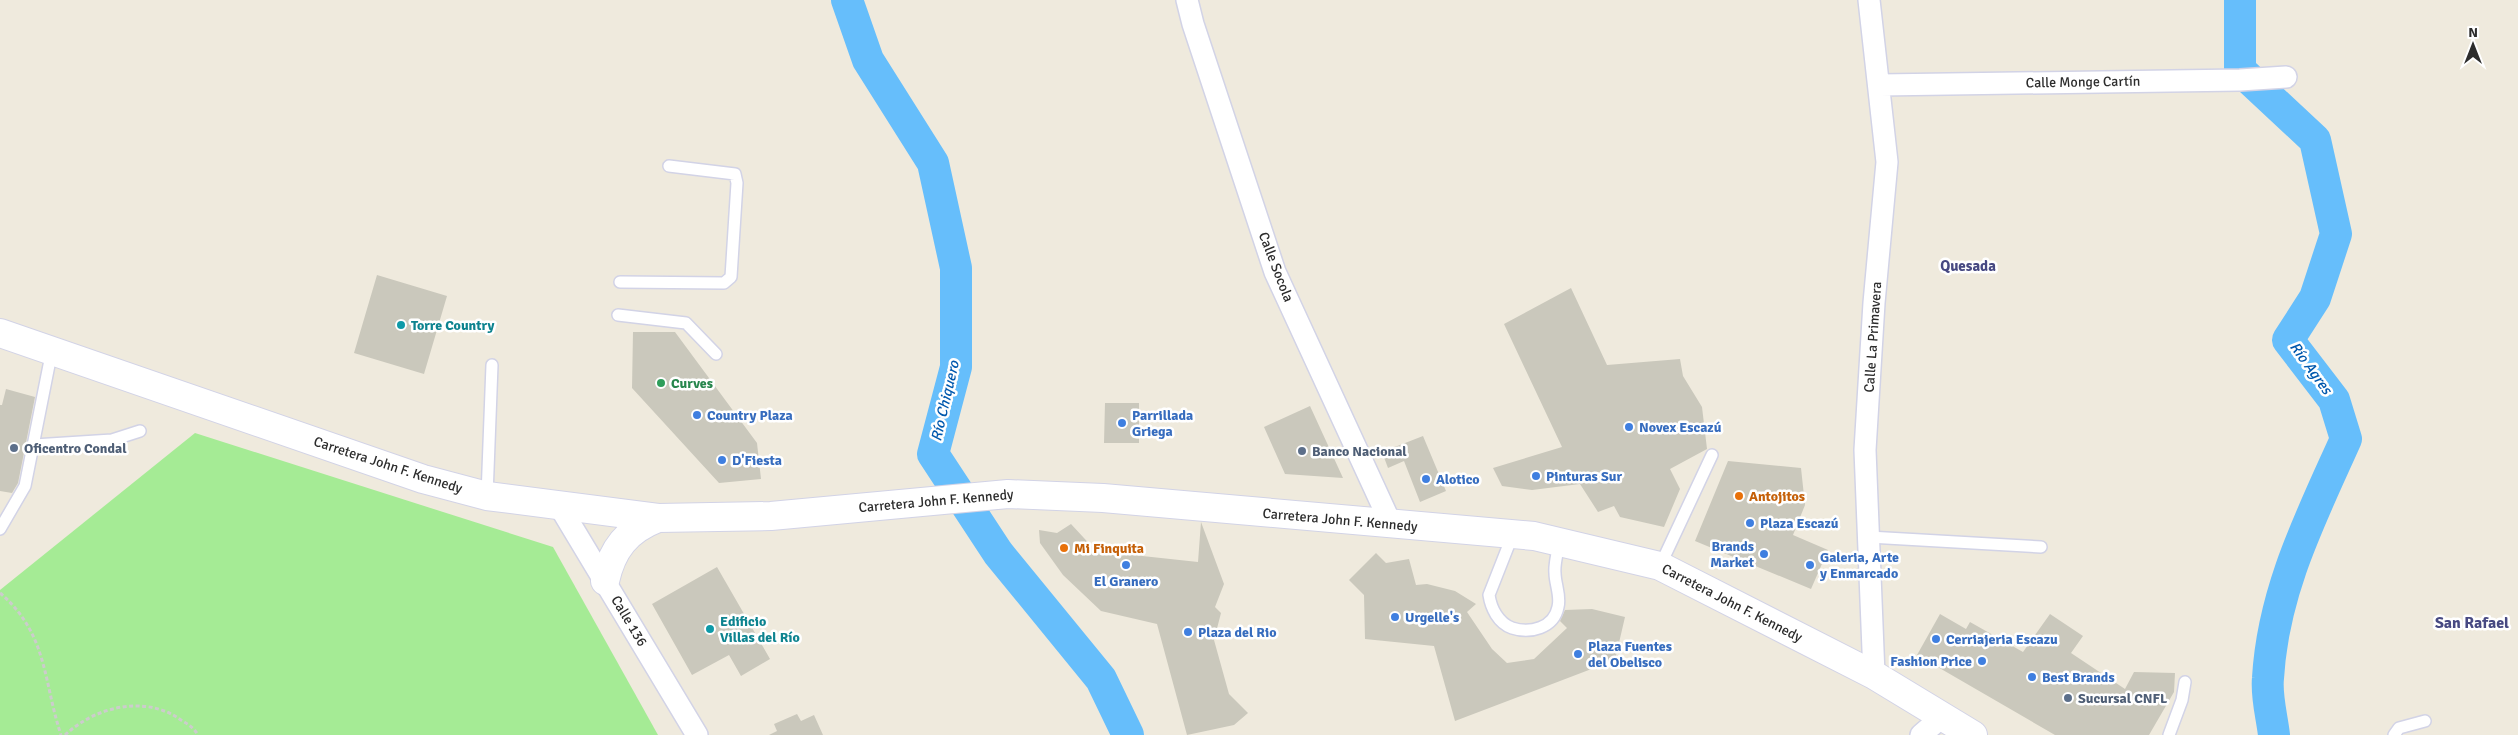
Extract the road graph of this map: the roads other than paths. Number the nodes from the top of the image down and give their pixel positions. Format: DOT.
graph roads {
  1 [pos="1187,0"];
  2 [pos="1869,0"];
  3 [pos="2286,78"];
  4 [pos="1880,85"];
  5 [pos="669,166"];
  6 [pos="620,282"];
  7 [pos="618,315"];
  8 [pos="0,333"];
  9 [pos="52,350"];
  10 [pos="716,354"];
  11 [pos="492,365"];
  12 [pos="140,431"];
  13 [pos="34,445"];
  14 [pos="1712,455"];
  15 [pos="487,496"];
  16 [pos="560,507"];
  17 [pos="658,518"];
  18 [pos="1391,524"];
  19 [pos="0,529"];
  20 [pos="1513,534"];
  21 [pos="1869,537"];
  22 [pos="1559,542"];
  23 [pos="2041,547"];
  24 [pos="1660,566"];
  25 [pos="605,581"];
  26 [pos="1874,675"];
  27 [pos="2185,682"];
  28 [pos="1943,716"];
  29 [pos="2425,721"];
  30 [pos="697,735"];
  31 [pos="1921,735"];
  32 [pos="1973,735"];
  33 [pos="2169,735"];
  34 [pos="2394,735"];
  1 -- 18 [label="street, Calle Socola"];
  2 -- 4 [label="street, Calle La Primavera"];
  3 -- 4 [label="street, Calle Monge Cartín"];
  4 -- 21 [label="street, Calle La Primavera"];
  5 -- 6 [label="lane"];
  7 -- 10 [label="lane"];
  8 -- 9 [label="main road, Carretera John F. Kennedy"];
  9 -- 13 [label="lane"];
  9 -- 15 [label="main road, Carretera John F. Kennedy"];
  11 -- 15 [label="lane"];
  12 -- 13 [label="lane"];
  13 -- 19 [label="lane"];
  14 -- 24 [label="lane"];
  15 -- 16 [label="main road, Carretera John F. Kennedy"];
  16 -- 17 [label="main road, Carretera John F. Kennedy"];
  16 -- 25 [label="street, Calle 136"];
  17 -- 18 [label="main road, Carretera John F. Kennedy"];
  17 -- 25 [label="main road"];
  18 -- 20 [label="main road, Carretera John F. Kennedy"];
  20 -- 22 [label="main road, Carretera John F. Kennedy"];
  20 -- 22 [label="lane"];
  21 -- 23 [label="lane"];
  21 -- 26 [label="street, Calle La Primavera"];
  22 -- 24 [label="main road, Carretera John F. Kennedy"];
  24 -- 26 [label="main road, Carretera John F. Kennedy"];
  25 -- 30 [label="street, Calle 136"];
  26 -- 28 [label="main road, Carretera John F. Kennedy"];
  27 -- 33 [label="lane"];
  28 -- 31 [label="street"];
  28 -- 32 [label="main road, Carretera John F. Kennedy"];
  29 -- 34 [label="lane"];
}
